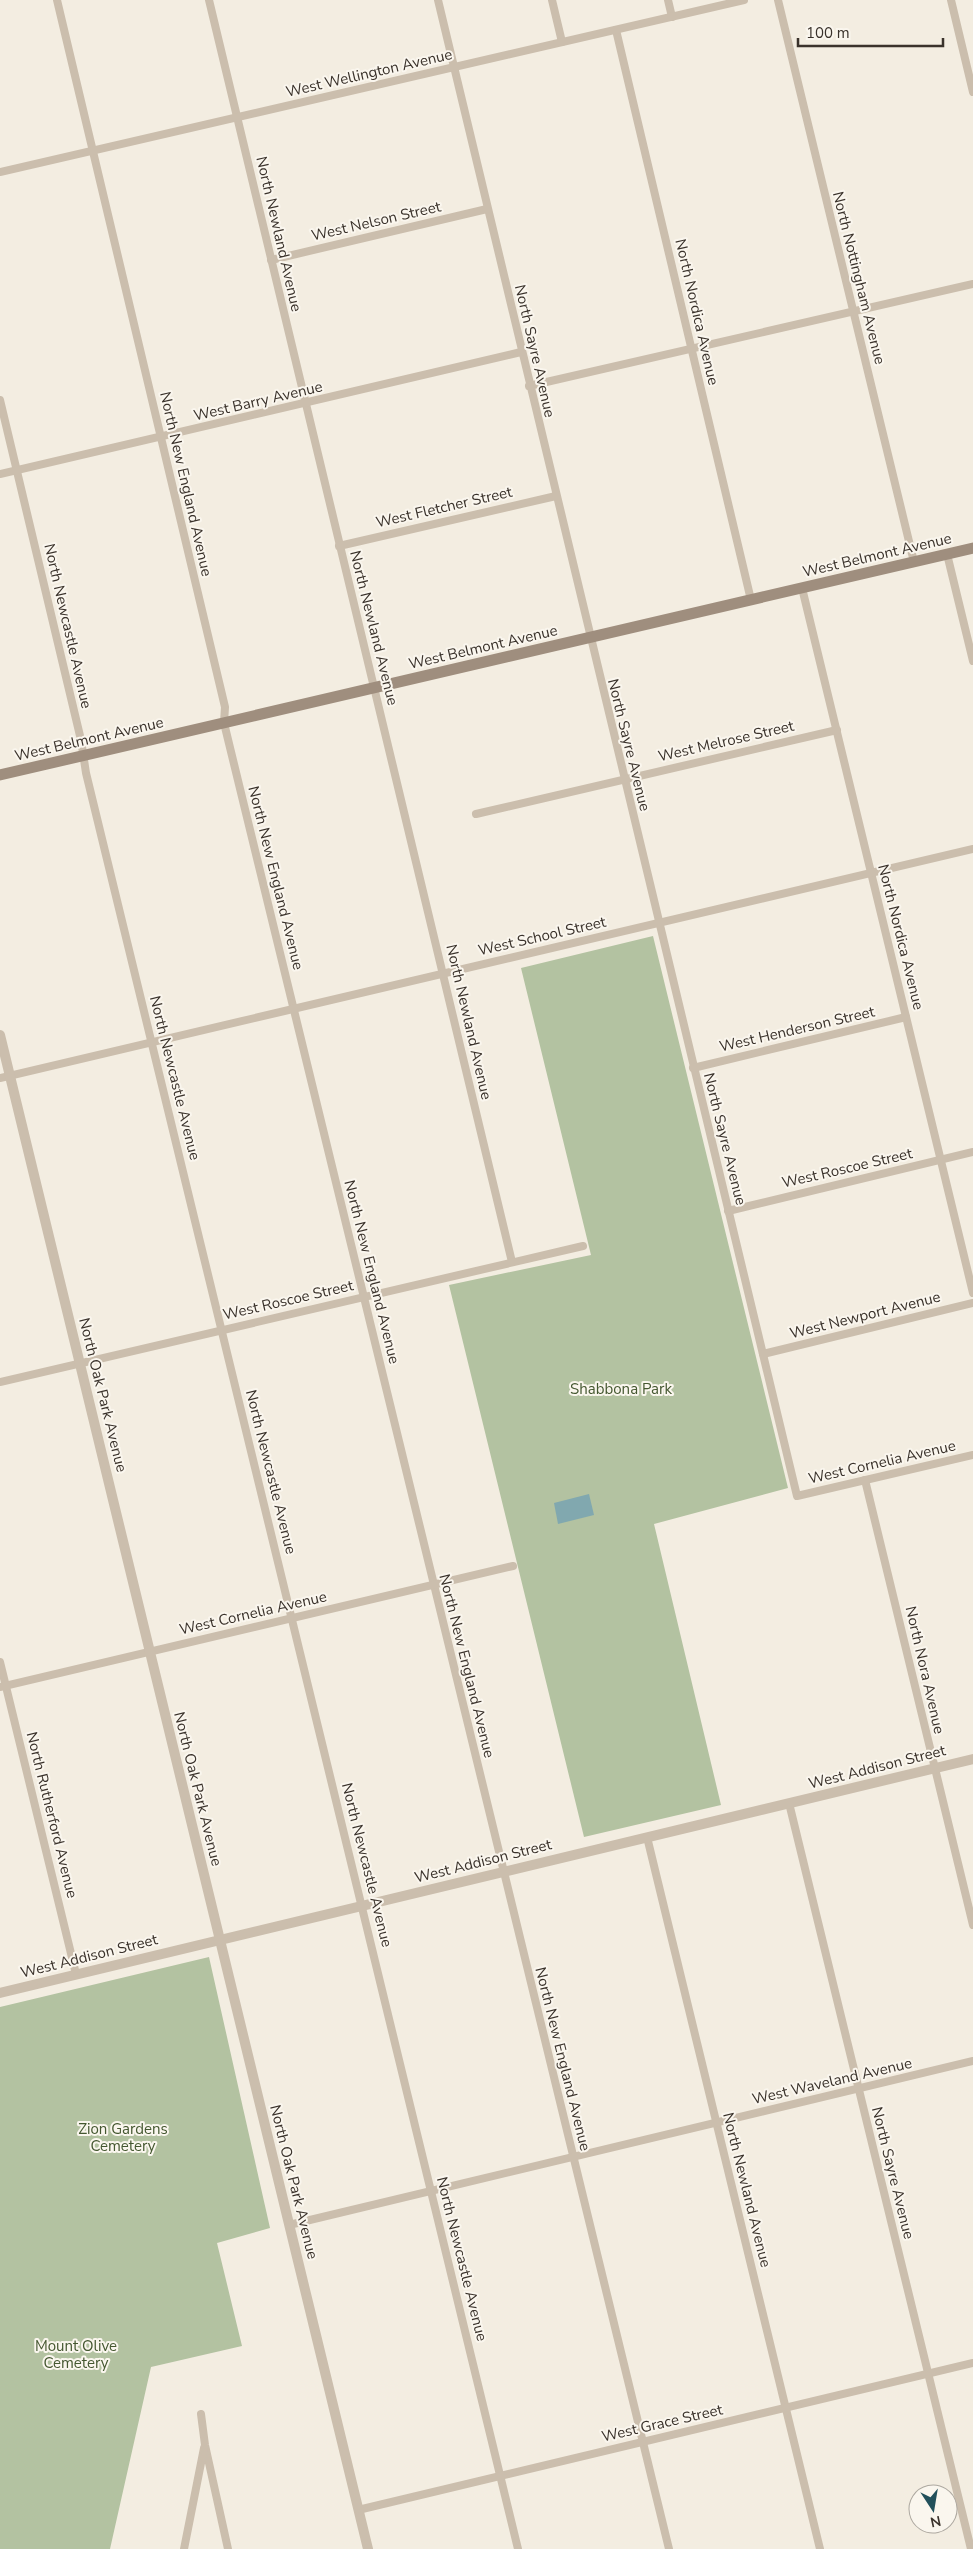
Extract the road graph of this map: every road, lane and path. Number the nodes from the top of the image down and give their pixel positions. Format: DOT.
graph roads {
  1 [pos="57,0"];
  2 [pos="209,0"];
  3 [pos="438,0"];
  4 [pos="552,0"];
  5 [pos="668,0"];
  6 [pos="744,0"];
  7 [pos="778,0"];
  8 [pos="951,0"];
  9 [pos="672,17"];
  10 [pos="616,30"];
  11 [pos="562,42"];
  12 [pos="454,67"];
  13 [pos="973,92"];
  14 [pos="237,117"];
  15 [pos="93,151"];
  16 [pos="0,172"];
  17 [pos="487,209"];
  18 [pos="271,260"];
  19 [pos="973,284"];
  20 [pos="853,312"];
  21 [pos="691,349"];
  22 [pos="521,352"];
  23 [pos="529,386"];
  24 [pos="0,400"];
  25 [pos="305,404"];
  26 [pos="161,438"];
  27 [pos="17,470"];
  28 [pos="0,474"];
  29 [pos="556,496"];
  30 [pos="339,546"];
  31 [pos="973,548"];
  32 [pos="947,554"];
  33 [pos="914,562"];
  34 [pos="802,588"];
  35 [pos="751,600"];
  36 [pos="589,638"];
  37 [pos="973,661"];
  38 [pos="375,688"];
  39 [pos="224,723"];
  40 [pos="836,730"];
  41 [pos="84,756"];
  42 [pos="0,775"];
  43 [pos="624,780"];
  44 [pos="476,814"];
  45 [pos="973,849"];
  46 [pos="871,873"];
  47 [pos="658,923"];
  48 [pos="443,973"];
  49 [pos="294,1008"];
  50 [pos="906,1017"];
  51 [pos="0,1035"];
  52 [pos="152,1042"];
  53 [pos="693,1068"];
  54 [pos="5,1076"];
  55 [pos="973,1152"];
  56 [pos="941,1160"];
  57 [pos="728,1211"];
  58 [pos="582,1246"];
  59 [pos="512,1262"];
  60 [pos="973,1293"];
  61 [pos="364,1297"];
  62 [pos="973,1303"];
  63 [pos="222,1330"];
  64 [pos="762,1354"];
  65 [pos="80,1363"];
  66 [pos="0,1382"];
  67 [pos="973,1455"];
  68 [pos="866,1480"];
  69 [pos="797,1496"];
  70 [pos="513,1566"];
  71 [pos="434,1585"];
  72 [pos="292,1618"];
  73 [pos="149,1651"];
  74 [pos="0,1662"];
  75 [pos="3,1686"];
  76 [pos="973,1759"];
  77 [pos="934,1768"];
  78 [pos="789,1803"];
  79 [pos="647,1837"];
  80 [pos="503,1872"];
  81 [pos="362,1905"];
  82 [pos="973,1925"];
  83 [pos="219,1940"];
  84 [pos="76,1974"];
  85 [pos="0,1993"];
  86 [pos="973,2061"];
  87 [pos="859,2089"];
  88 [pos="716,2122"];
  89 [pos="573,2157"];
  90 [pos="431,2191"];
  91 [pos="289,2224"];
  92 [pos="973,2363"];
  93 [pos="928,2374"];
  94 [pos="786,2408"];
  95 [pos="201,2414"];
  96 [pos="643,2442"];
  97 [pos="204,2445"];
  98 [pos="500,2476"];
  99 [pos="358,2510"];
  100 [pos="184,2549"];
  101 [pos="228,2549"];
  102 [pos="368,2549"];
  103 [pos="518,2549"];
  104 [pos="669,2549"];
  105 [pos="820,2549"];
  106 [pos="971,2549"];
  1 -- 15 [label="street, North New England Avenue"];
  2 -- 14 [label="street, North Newland Avenue"];
  3 -- 12 [label="street, North Sayre Avenue"];
  4 -- 11 [label="street"];
  5 -- 9 [label="street"];
  6 -- 9 [label="street, West Wellington Avenue"];
  7 -- 20 [label="street, North Nottingham Avenue"];
  8 -- 13 [label="street"];
  9 -- 10 [label="street, West Wellington Avenue"];
  10 -- 11 [label="street, West Wellington Avenue"];
  10 -- 21 [label="street, North Nordica Avenue"];
  11 -- 12 [label="street, West Wellington Avenue"];
  12 -- 14 [label="street, West Wellington Avenue"];
  12 -- 17 [label="street, North Sayre Avenue"];
  14 -- 15 [label="street, West Wellington Avenue"];
  14 -- 18 [label="street, North Newland Avenue"];
  15 -- 16 [label="street, West Wellington Avenue"];
  15 -- 26 [label="street, North New England Avenue"];
  17 -- 18 [label="street, West Nelson Street"];
  17 -- 22 [label="street, North Sayre Avenue"];
  18 -- 25 [label="street, North Newland Avenue"];
  19 -- 20 [label="street"];
  20 -- 21 [label="street"];
  20 -- 33 [label="street, North Nottingham Avenue"];
  21 -- 23 [label="street"];
  21 -- 35 [label="street, North Nordica Avenue"];
  22 -- 23 [label="street, North Sayre Avenue"];
  22 -- 25 [label="street, West Barry Avenue"];
  23 -- 29 [label="street, North Sayre Avenue"];
  24 -- 27 [label="street, North Newcastle Avenue"];
  25 -- 26 [label="street, West Barry Avenue"];
  25 -- 30 [label="street, North Newland Avenue"];
  26 -- 27 [label="street, West Barry Avenue"];
  26 -- 39 [label="street, North New England Avenue"];
  27 -- 28 [label="street, West Barry Avenue"];
  27 -- 41 [label="street, North Newcastle Avenue"];
  29 -- 30 [label="street, West Fletcher Street"];
  29 -- 36 [label="street, North Sayre Avenue"];
  30 -- 38 [label="street, North Newland Avenue"];
  31 -- 32 [label="main road, West Belmont Avenue"];
  32 -- 33 [label="main road, West Belmont Avenue"];
  32 -- 37 [label="street"];
  33 -- 34 [label="main road, West Belmont Avenue"];
  34 -- 35 [label="main road, West Belmont Avenue"];
  34 -- 40 [label="street, North Nordica Avenue"];
  35 -- 36 [label="main road, West Belmont Avenue"];
  36 -- 38 [label="main road, West Belmont Avenue"];
  36 -- 43 [label="street, North Sayre Avenue"];
  38 -- 39 [label="main road, West Belmont Avenue"];
  38 -- 48 [label="street, North Newland Avenue"];
  39 -- 41 [label="main road, West Belmont Avenue"];
  39 -- 49 [label="street, North New England Avenue"];
  40 -- 43 [label="street, West Melrose Street"];
  40 -- 46 [label="street, North Nordica Avenue"];
  41 -- 42 [label="main road, West Belmont Avenue"];
  41 -- 52 [label="street, North Newcastle Avenue"];
  43 -- 44 [label="street, West Melrose Street"];
  43 -- 47 [label="street, North Sayre Avenue"];
  45 -- 46 [label="street, West School Street"];
  46 -- 47 [label="street, West School Street"];
  46 -- 50 [label="street, North Nordica Avenue"];
  47 -- 48 [label="street, West School Street"];
  47 -- 53 [label="street, North Sayre Avenue"];
  48 -- 49 [label="street, West School Street"];
  48 -- 59 [label="street, North Newland Avenue"];
  49 -- 52 [label="street, West School Street"];
  49 -- 61 [label="street, North New England Avenue"];
  50 -- 53 [label="street, West Henderson Street"];
  50 -- 56 [label="street, North Nordica Avenue"];
  51 -- 54 [label="street, North Oak Park Avenue"];
  52 -- 54 [label="street, West School Street"];
  52 -- 63 [label="street, North Newcastle Avenue"];
  53 -- 57 [label="street, North Sayre Avenue"];
  54 -- 65 [label="street, North Oak Park Avenue"];
  55 -- 56 [label="street, West Roscoe Street"];
  56 -- 57 [label="street, West Roscoe Street"];
  56 -- 60 [label="street, North Nordica Avenue"];
  57 -- 64 [label="street, North Sayre Avenue"];
  58 -- 59 [label="street, West Roscoe Street"];
  59 -- 61 [label="street, West Roscoe Street"];
  61 -- 63 [label="street, West Roscoe Street"];
  61 -- 71 [label="street, North New England Avenue"];
  62 -- 64 [label="street, West Newport Avenue"];
  63 -- 65 [label="street, West Roscoe Street"];
  63 -- 72 [label="street, North Newcastle Avenue"];
  64 -- 69 [label="street, North Sayre Avenue"];
  65 -- 66 [label="street, West Roscoe Street"];
  65 -- 73 [label="street, North Oak Park Avenue"];
  67 -- 68 [label="street, West Cornelia Avenue"];
  68 -- 69 [label="street, West Cornelia Avenue"];
  68 -- 77 [label="street, North Nora Avenue"];
  70 -- 71 [label="street, West Cornelia Avenue"];
  71 -- 72 [label="street, West Cornelia Avenue"];
  71 -- 80 [label="street, North New England Avenue"];
  72 -- 73 [label="street, West Cornelia Avenue"];
  72 -- 81 [label="street, North Newcastle Avenue"];
  73 -- 75 [label="street, West Cornelia Avenue"];
  73 -- 83 [label="street, North Oak Park Avenue"];
  74 -- 75 [label="street, North Rutherford Avenue"];
  75 -- 84 [label="street, North Rutherford Avenue"];
  76 -- 77 [label="street, West Addison Street"];
  77 -- 78 [label="street, West Addison Street"];
  77 -- 82 [label="street, North Nora Avenue"];
  78 -- 79 [label="street, West Addison Street"];
  78 -- 87 [label="street, North Sayre Avenue"];
  79 -- 80 [label="street, West Addison Street"];
  79 -- 88 [label="street, North Newland Avenue"];
  80 -- 81 [label="street, West Addison Street"];
  80 -- 89 [label="street, North New England Avenue"];
  81 -- 83 [label="street, West Addison Street"];
  81 -- 90 [label="street, North Newcastle Avenue"];
  83 -- 84 [label="street, West Addison Street"];
  83 -- 91 [label="street, North Oak Park Avenue"];
  84 -- 85 [label="street, West Addison Street"];
  86 -- 87 [label="street, West Waveland Avenue"];
  87 -- 88 [label="street, West Waveland Avenue"];
  87 -- 93 [label="street, North Sayre Avenue"];
  88 -- 89 [label="street, West Waveland Avenue"];
  88 -- 94 [label="street, North Newland Avenue"];
  89 -- 90 [label="street, West Waveland Avenue"];
  89 -- 96 [label="street, North New England Avenue"];
  90 -- 91 [label="street, West Waveland Avenue"];
  90 -- 98 [label="street, North Newcastle Avenue"];
  91 -- 99 [label="street, North Oak Park Avenue"];
  92 -- 93 [label="street, West Grace Street"];
  93 -- 94 [label="street, West Grace Street"];
  93 -- 106 [label="street, North Sayre Avenue"];
  94 -- 96 [label="street, West Grace Street"];
  94 -- 105 [label="street, North Newland Avenue"];
  95 -- 97 [label="street"];
  96 -- 98 [label="street, West Grace Street"];
  96 -- 104 [label="street, North New England Avenue"];
  97 -- 100 [label="street"];
  97 -- 101 [label="street"];
  98 -- 99 [label="street, West Grace Street"];
  98 -- 103 [label="street, North Newcastle Avenue"];
  99 -- 102 [label="street, North Oak Park Avenue"];
}
